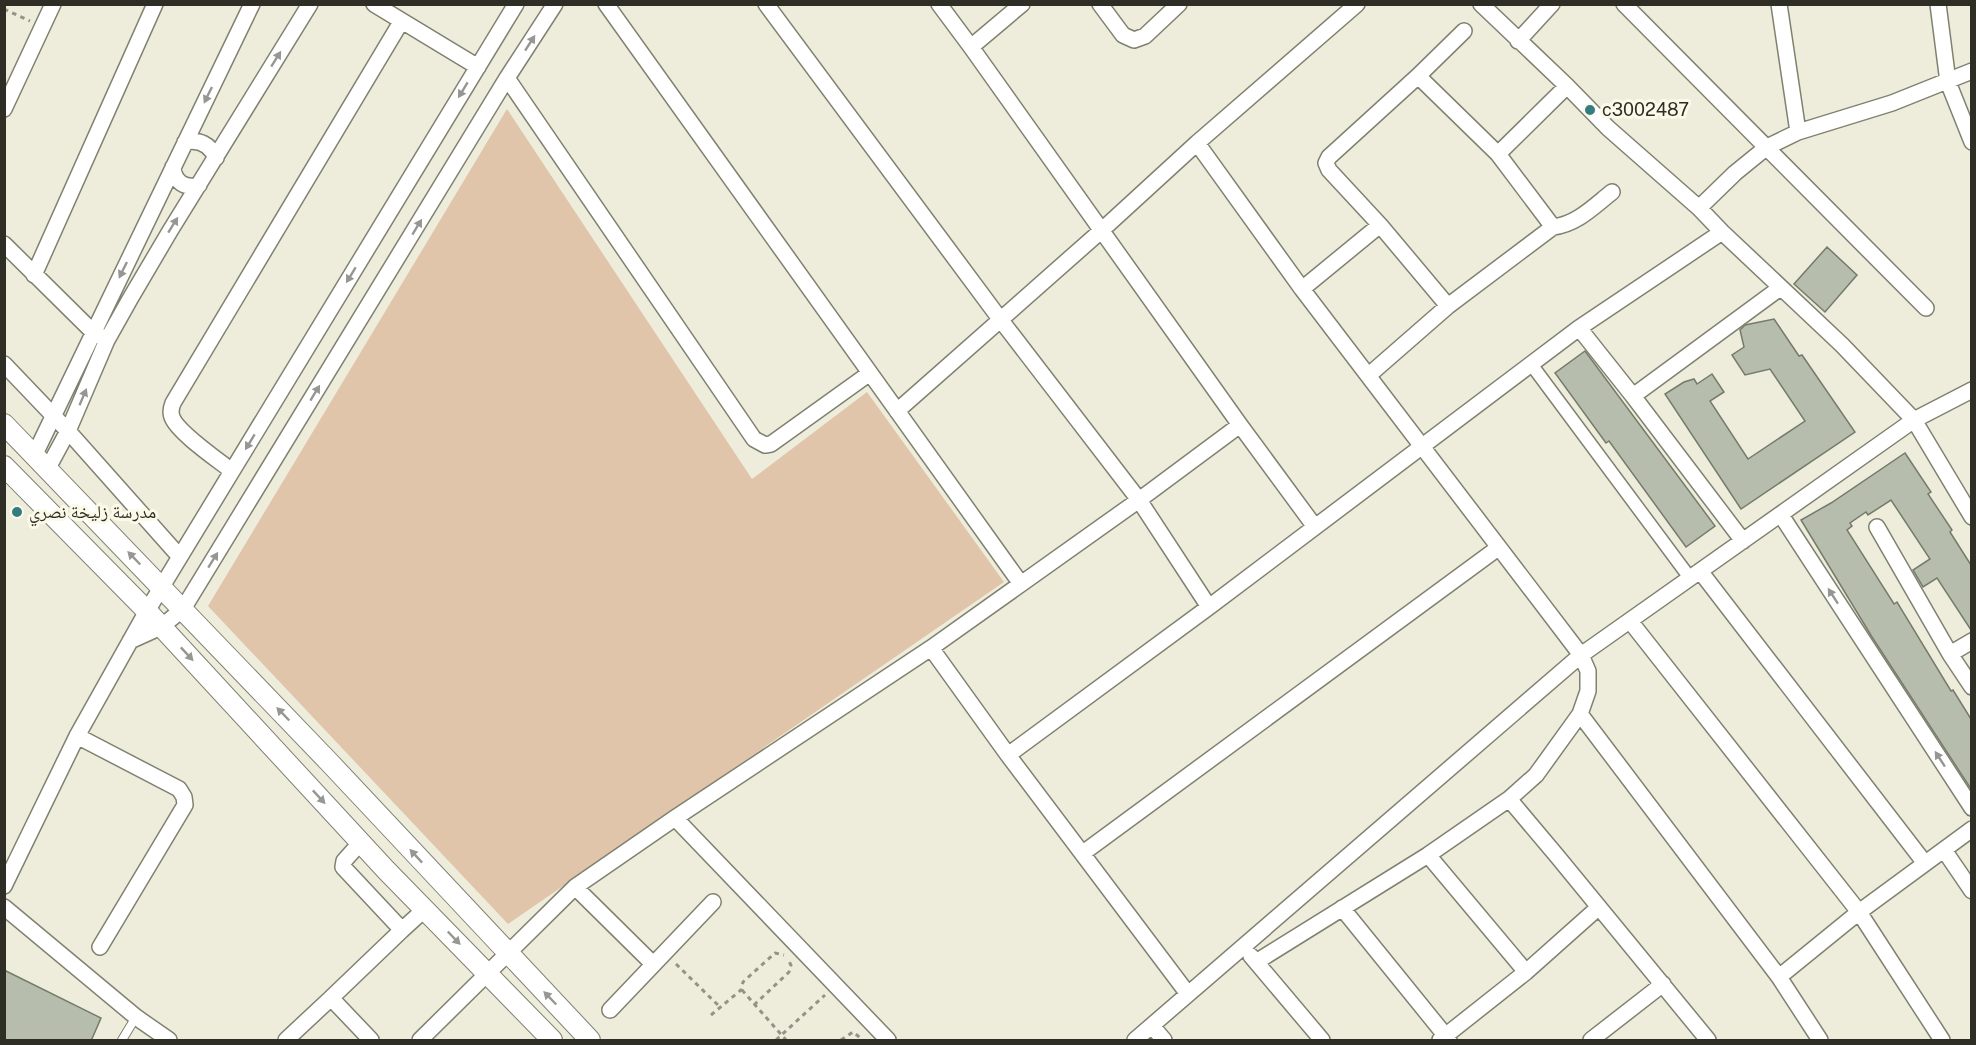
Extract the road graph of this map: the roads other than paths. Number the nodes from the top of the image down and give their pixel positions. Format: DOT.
graph roads {
  1 [pos="53,4"];
  2 [pos="156,4"];
  3 [pos="252,4"];
  4 [pos="310,4"];
  5 [pos="374,4"];
  6 [pos="516,4"];
  7 [pos="555,4"];
  8 [pos="606,4"];
  9 [pos="766,4"];
  10 [pos="939,4"];
  11 [pos="1022,4"];
  12 [pos="1100,4"];
  13 [pos="1179,4"];
  14 [pos="1357,4"];
  15 [pos="1481,4"];
  16 [pos="1552,4"];
  17 [pos="1624,4"];
  18 [pos="1779,4"];
  19 [pos="1938,4"];
  20 [pos="402,22"];
  21 [pos="1464,31"];
  22 [pos="1518,41"];
  23 [pos="971,47"];
  24 [pos="478,67"];
  25 [pos="1971,71"];
  26 [pos="1418,76"];
  27 [pos="507,78"];
  28 [pos="1948,82"];
  29 [pos="1567,86"];
  30 [pos="4,109"];
  31 [pos="1798,132"];
  32 [pos="185,142"];
  33 [pos="1971,142"];
  34 [pos="1197,143"];
  35 [pos="1767,147"];
  36 [pos="1498,154"];
  37 [pos="216,158"];
  38 [pos="173,167"];
  39 [pos="199,185"];
  40 [pos="1612,192"];
  41 [pos="1699,208"];
  42 [pos="1380,225"];
  43 [pos="1553,227"];
  44 [pos="1102,230"];
  45 [pos="1722,232"];
  46 [pos="4,244"];
  47 [pos="34,275"];
  48 [pos="1780,288"];
  49 [pos="1302,289"];
  50 [pos="1448,306"];
  51 [pos="1926,309"];
  52 [pos="1000,319"];
  53 [pos="1579,328"];
  54 [pos="93,332"];
  55 [pos="107,340"];
  56 [pos="4,364"];
  57 [pos="1531,364"];
  58 [pos="870,373"];
  59 [pos="1368,375"];
  60 [pos="1971,390"];
  61 [pos="1634,396"];
  62 [pos="897,411"];
  63 [pos="53,416"];
  64 [pos="1914,420"];
  65 [pos="4,424"];
  66 [pos="1240,425"];
  67 [pos="68,431"];
  68 [pos="1421,447"];
  69 [pos="41,461"];
  70 [pos="4,466"];
  71 [pos="232,471"];
  72 [pos="1138,500"];
  73 [pos="1781,515"];
  74 [pos="1971,517"];
  75 [pos="1315,527"];
  76 [pos="1877,527"];
  77 [pos="1743,541"];
  78 [pos="1498,548"];
  79 [pos="180,557"];
  80 [pos="1695,575"];
  81 [pos="1021,584"];
  82 [pos="162,587"];
  83 [pos="1209,607"];
  84 [pos="183,609"];
  85 [pos="147,611"];
  86 [pos="1630,621"];
  87 [pos="161,627"];
  88 [pos="1971,640"];
  89 [pos="130,641"];
  90 [pos="931,648"];
  91 [pos="1950,654"];
  92 [pos="1581,655"];
  93 [pos="1971,687"];
  94 [pos="1580,714"];
  95 [pos="77,736"];
  96 [pos="1008,755"];
  97 [pos="1509,799"];
  98 [pos="1971,808"];
  99 [pos="675,818"];
  100 [pos="1971,829"];
  101 [pos="361,843"];
  102 [pos="1944,850"];
  103 [pos="1083,853"];
  104 [pos="1428,855"];
  105 [pos="1924,862"];
  106 [pos="4,886"];
  107 [pos="575,887"];
  108 [pos="1971,891"];
  109 [pos="713,902"];
  110 [pos="4,907"];
  111 [pos="1599,907"];
  112 [pos="1342,908"];
  113 [pos="425,909"];
  114 [pos="1859,912"];
  115 [pos="402,930"];
  116 [pos="100,947"];
  117 [pos="1244,947"];
  118 [pos="507,954"];
  119 [pos="1256,962"];
  120 [pos="653,964"];
  121 [pos="1526,972"];
  122 [pos="488,974"];
  123 [pos="1779,977"];
  124 [pos="1663,984"];
  125 [pos="1188,994"];
  126 [pos="331,998"];
  127 [pos="610,1010"];
  128 [pos="136,1017"];
  129 [pos="1152,1026"];
  130 [pos="1445,1039"];
  131 [pos="122,1041"];
  132 [pos="169,1041"];
  133 [pos="286,1041"];
  134 [pos="371,1041"];
  135 [pos="420,1041"];
  136 [pos="552,1041"];
  137 [pos="590,1041"];
  138 [pos="888,1041"];
  139 [pos="1135,1041"];
  140 [pos="1164,1041"];
  141 [pos="1323,1041"];
  142 [pos="1591,1041"];
  143 [pos="1708,1041"];
  144 [pos="1820,1041"];
  145 [pos="1942,1041"];
  1 -- 30 [label="street"];
  2 -- 47 [label="street"];
  3 -- 32 [label="street, one-way"];
  37 -- 4 [label="street, one-way"];
  5 -- 20 [label="street"];
  6 -- 24 [label="street"];
  27 -- 7 [label="street, one-way"];
  8 -- 58 [label="street"];
  9 -- 52 [label="street"];
  10 -- 23 [label="street"];
  11 -- 23 [label="street"];
  12 -- 13 [label="street"];
  14 -- 34 [label="street"];
  15 -- 22 [label="street"];
  16 -- 22 [label="street"];
  17 -- 35 [label="street"];
  18 -- 31 [label="street"];
  19 -- 28 [label="street"];
  20 -- 24 [label="street"];
  20 -- 71 [label="street"];
  21 -- 26 [label="street"];
  22 -- 29 [label="street"];
  23 -- 44 [label="street"];
  24 -- 71 [label="street, one-way"];
  25 -- 28 [label="street"];
  26 -- 36 [label="street"];
  26 -- 42 [label="street"];
  27 -- 58 [label="street"];
  84 -- 27 [label="street, one-way"];
  28 -- 31 [label="street"];
  28 -- 33 [label="street"];
  29 -- 36 [label="street"];
  29 -- 41 [label="street"];
  31 -- 35 [label="street"];
  32 -- 37 [label="street"];
  32 -- 38 [label="street"];
  34 -- 44 [label="street"];
  34 -- 49 [label="street"];
  35 -- 41 [label="street"];
  35 -- 51 [label="street"];
  36 -- 43 [label="street"];
  37 -- 39 [label="street"];
  38 -- 39 [label="street"];
  38 -- 54 [label="street, one-way"];
  55 -- 39 [label="street, one-way"];
  40 -- 43 [label="street"];
  41 -- 45 [label="street"];
  42 -- 49 [label="street"];
  42 -- 50 [label="street"];
  43 -- 50 [label="street"];
  44 -- 52 [label="street"];
  44 -- 66 [label="street"];
  45 -- 48 [label="street"];
  45 -- 53 [label="street"];
  46 -- 47 [label="street"];
  47 -- 54 [label="street"];
  48 -- 61 [label="street"];
  48 -- 64 [label="street"];
  49 -- 59 [label="street"];
  50 -- 59 [label="street"];
  52 -- 62 [label="street"];
  52 -- 72 [label="street"];
  53 -- 57 [label="street"];
  53 -- 61 [label="street"];
  54 -- 55 [label="street"];
  54 -- 63 [label="street"];
  67 -- 55 [label="street, one-way"];
  56 -- 63 [label="street"];
  57 -- 68 [label="street"];
  57 -- 80 [label="street"];
  58 -- 62 [label="street"];
  59 -- 68 [label="street"];
  60 -- 64 [label="street"];
  61 -- 77 [label="street"];
  62 -- 81 [label="street"];
  63 -- 67 [label="street"];
  63 -- 69 [label="street"];
  64 -- 73 [label="street"];
  64 -- 74 [label="street"];
  65 -- 69 [label="street"];
  66 -- 72 [label="street"];
  66 -- 75 [label="street"];
  67 -- 69 [label="street"];
  67 -- 79 [label="street"];
  68 -- 75 [label="street"];
  68 -- 78 [label="street"];
  82 -- 69 [label="street, one-way"];
  70 -- 85 [label="street"];
  71 -- 79 [label="street"];
  72 -- 81 [label="street"];
  72 -- 83 [label="street"];
  73 -- 77 [label="street"];
  98 -- 73 [label="street, one-way"];
  75 -- 83 [label="street"];
  76 -- 91 [label="street"];
  77 -- 80 [label="street"];
  78 -- 92 [label="street"];
  78 -- 103 [label="street"];
  79 -- 82 [label="street"];
  80 -- 86 [label="street"];
  80 -- 105 [label="street"];
  81 -- 90 [label="street"];
  82 -- 84 [label="street"];
  82 -- 85 [label="street"];
  83 -- 96 [label="street"];
  84 -- 87 [label="street"];
  118 -- 84 [label="street, one-way"];
  85 -- 87 [label="street"];
  85 -- 89 [label="street"];
  86 -- 92 [label="street"];
  86 -- 114 [label="street"];
  87 -- 89 [label="street"];
  87 -- 101 [label="street, one-way"];
  88 -- 91 [label="street"];
  89 -- 95 [label="street"];
  90 -- 96 [label="street"];
  90 -- 99 [label="street"];
  91 -- 93 [label="street"];
  92 -- 94 [label="street"];
  92 -- 117 [label="street"];
  94 -- 97 [label="street"];
  94 -- 123 [label="street"];
  95 -- 106 [label="street"];
  95 -- 116 [label="street"];
  96 -- 103 [label="street"];
  97 -- 104 [label="street"];
  97 -- 111 [label="street"];
  99 -- 107 [label="street"];
  99 -- 138 [label="street"];
  100 -- 102 [label="street"];
  101 -- 113 [label="street"];
  101 -- 115 [label="street"];
  102 -- 105 [label="street"];
  102 -- 108 [label="street"];
  103 -- 125 [label="street"];
  104 -- 112 [label="street"];
  104 -- 121 [label="street"];
  105 -- 114 [label="street"];
  107 -- 118 [label="street"];
  107 -- 120 [label="street"];
  109 -- 120 [label="street"];
  110 -- 128 [label="street"];
  111 -- 121 [label="street"];
  111 -- 124 [label="street"];
  112 -- 119 [label="street"];
  112 -- 130 [label="street"];
  113 -- 115 [label="street"];
  113 -- 122 [label="street, one-way"];
  114 -- 123 [label="street"];
  114 -- 145 [label="street"];
  115 -- 126 [label="street"];
  117 -- 119 [label="street"];
  117 -- 125 [label="street"];
  118 -- 122 [label="street"];
  137 -- 118 [label="street, one-way"];
  119 -- 141 [label="street"];
  120 -- 127 [label="street"];
  121 -- 130 [label="street"];
  122 -- 135 [label="street"];
  122 -- 136 [label="street"];
  123 -- 144 [label="street"];
  124 -- 142 [label="street"];
  124 -- 143 [label="street"];
  125 -- 129 [label="street"];
  126 -- 133 [label="street"];
  126 -- 134 [label="street"];
  128 -- 131 [label="lane"];
  128 -- 132 [label="street"];
  129 -- 139 [label="street"];
  129 -- 140 [label="street"];
}
